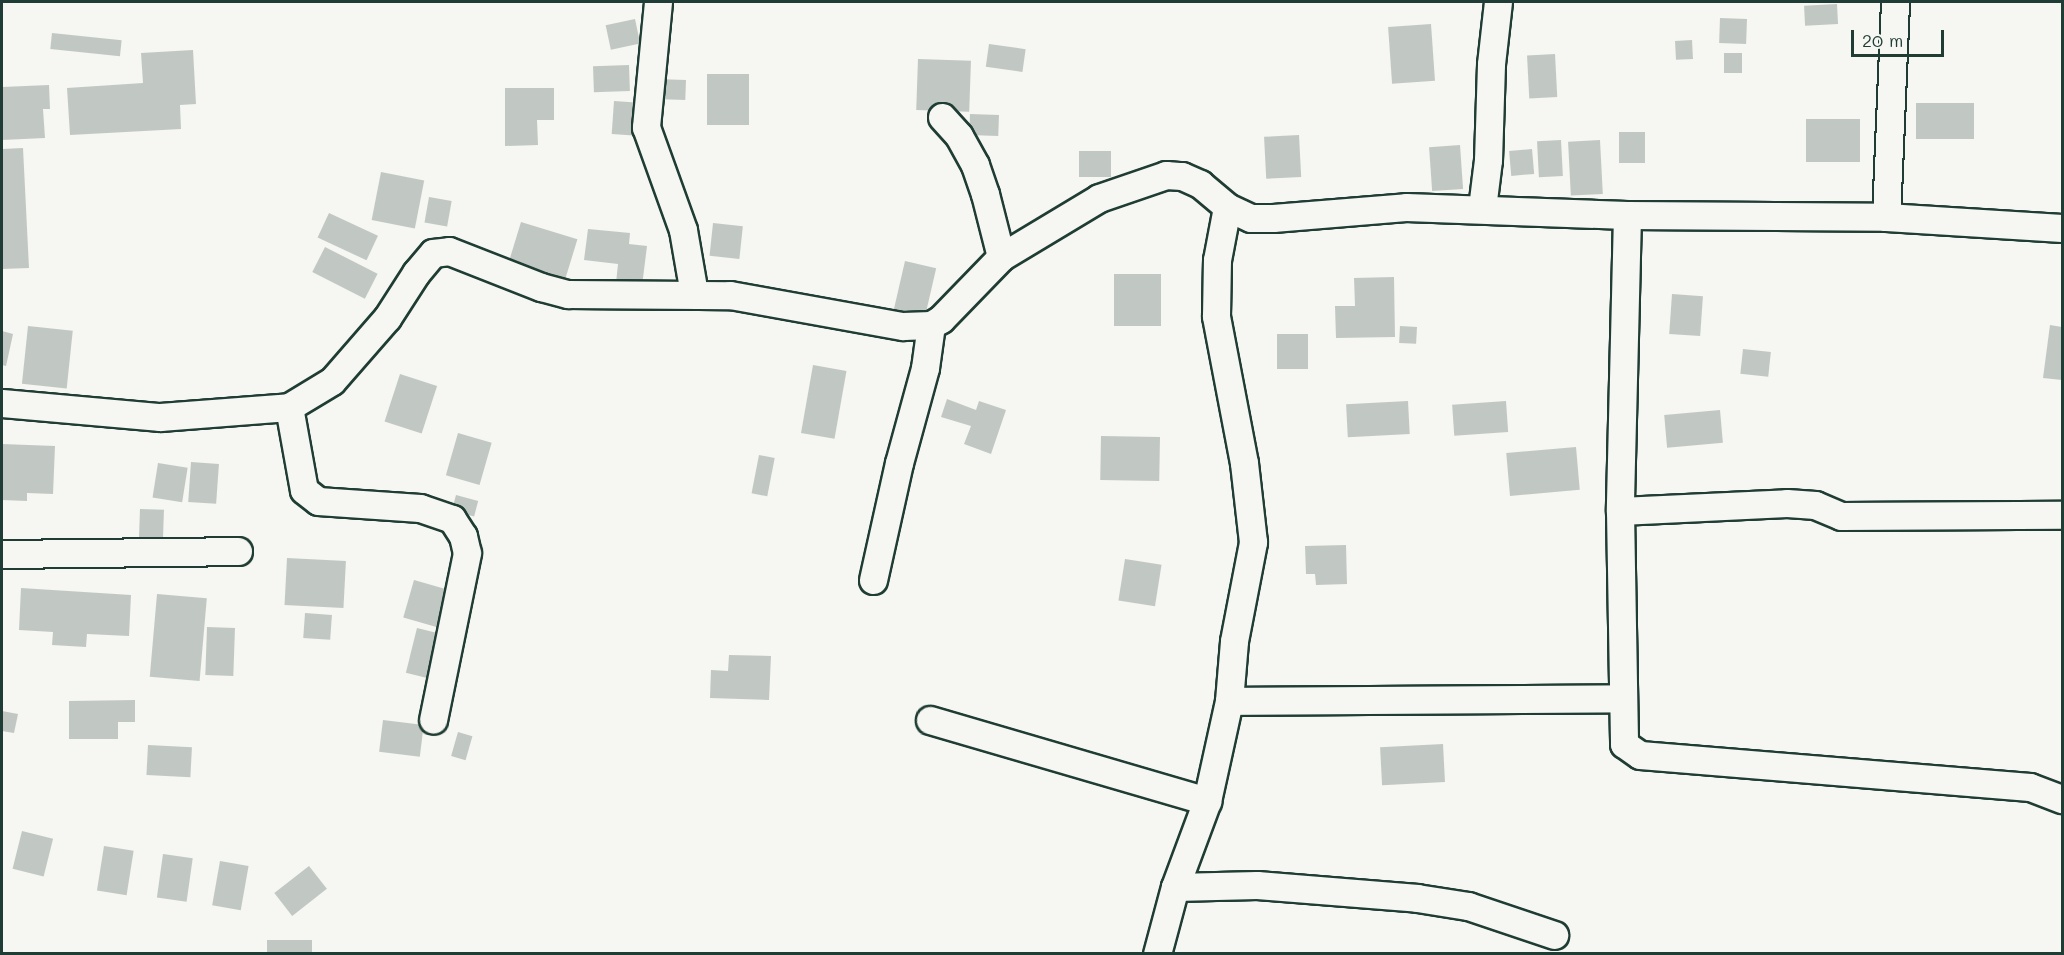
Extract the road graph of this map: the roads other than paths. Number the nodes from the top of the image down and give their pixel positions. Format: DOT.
graph roads {
  1 [pos="658,2"];
  2 [pos="1498,2"];
  3 [pos="1895,2"];
  4 [pos="942,117"];
  5 [pos="1227,207"];
  6 [pos="1482,208"];
  7 [pos="1627,215"];
  8 [pos="1886,217"];
  9 [pos="2062,228"];
  10 [pos="1001,256"];
  11 [pos="694,294"];
  12 [pos="931,325"];
  13 [pos="2,403"];
  14 [pos="289,407"];
  15 [pos="1620,512"];
  16 [pos="2062,515"];
  17 [pos="238,550"];
  18 [pos="2,554"];
  19 [pos="873,580"];
  20 [pos="1623,698"];
  21 [pos="1229,701"];
  22 [pos="433,720"];
  23 [pos="930,720"];
  24 [pos="2062,799"];
  25 [pos="1207,801"];
  26 [pos="1175,887"];
  27 [pos="1554,935"];
  28 [pos="1157,954"];
  1 -- 11 [label="street"];
  2 -- 6 [label="street"];
  3 -- 8 [label="street"];
  4 -- 10 [label="street"];
  5 -- 6 [label="street"];
  5 -- 10 [label="street"];
  5 -- 21 [label="street"];
  6 -- 7 [label="street"];
  7 -- 8 [label="street"];
  7 -- 15 [label="street"];
  8 -- 9 [label="street"];
  10 -- 12 [label="street"];
  11 -- 12 [label="street"];
  11 -- 14 [label="street"];
  12 -- 19 [label="street"];
  13 -- 14 [label="street"];
  14 -- 22 [label="street"];
  15 -- 16 [label="street"];
  15 -- 20 [label="street"];
  17 -- 18 [label="street"];
  20 -- 21 [label="street"];
  20 -- 24 [label="street"];
  21 -- 25 [label="street"];
  23 -- 25 [label="street"];
  25 -- 26 [label="street"];
  26 -- 27 [label="street"];
  26 -- 28 [label="street"];
}
